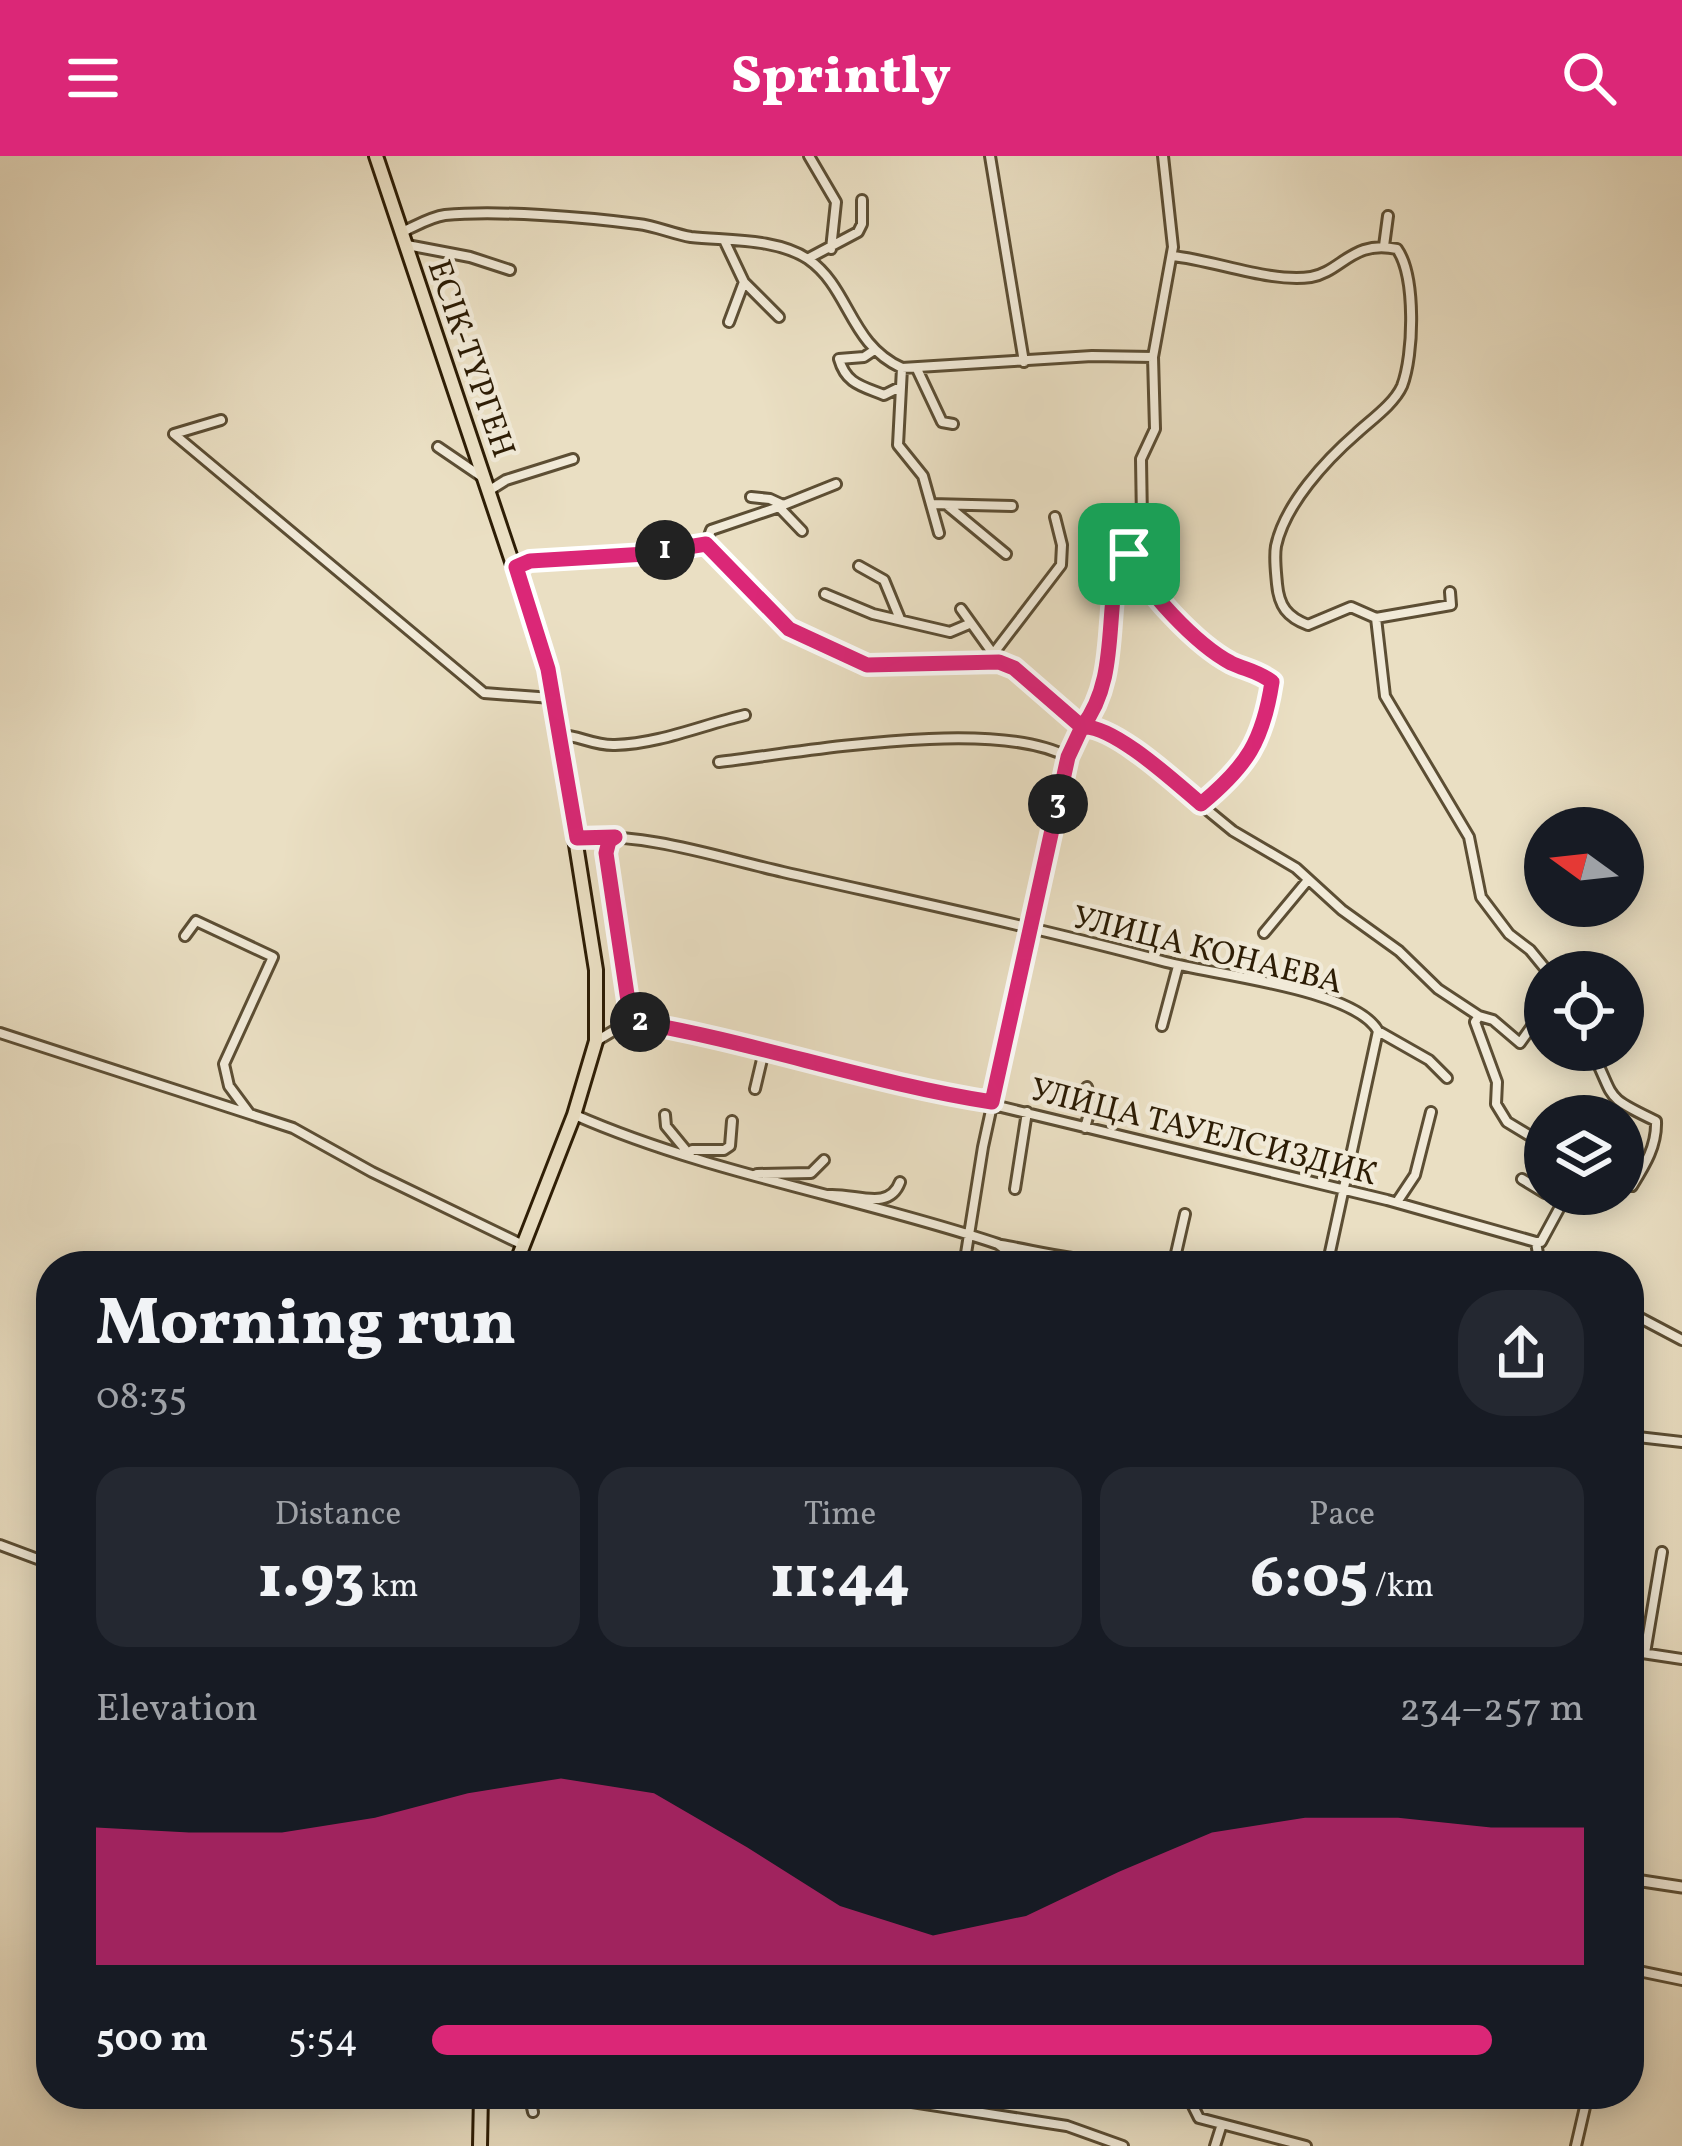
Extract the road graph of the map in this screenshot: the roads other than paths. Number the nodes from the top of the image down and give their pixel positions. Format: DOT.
graph roads {
  1 [pos="376,156"];
  2 [pos="809,156"];
  3 [pos="989,156"];
  4 [pos="1163,156"];
  5 [pos="862,200"];
  6 [pos="1388,216"];
  7 [pos="404,238"];
  8 [pos="725,240"];
  9 [pos="1384,246"];
  10 [pos="831,249"];
  11 [pos="1172,256"];
  12 [pos="807,259"];
  13 [pos="510,270"];
  14 [pos="744,281"];
  15 [pos="779,316"];
  16 [pos="729,322"];
  17 [pos="874,350"];
  18 [pos="1153,357"];
  19 [pos="1024,362"];
  20 [pos="902,368"];
  21 [pos="916,368"];
  22 [pos="901,386"];
  23 [pos="221,420"];
  24 [pos="953,424"];
  25 [pos="438,447"];
  26 [pos="573,459"];
  27 [pos="836,484"];
  28 [pos="488,485"];
  29 [pos="751,497"];
  30 [pos="931,504"];
  31 [pos="782,506"];
  32 [pos="947,506"];
  33 [pos="1012,506"];
  34 [pos="1055,517"];
  35 [pos="802,531"];
  36 [pos="939,533"];
  37 [pos="706,544"];
  38 [pos="1006,554"];
  39 [pos="1129,554"];
  40 [pos="859,566"];
  41 [pos="518,572"];
  42 [pos="1450,592"];
  43 [pos="825,594"];
  44 [pos="961,610"];
  45 [pos="1376,618"];
  46 [pos="901,620"];
  47 [pos="968,624"];
  48 [pos="996,658"];
  49 [pos="553,698"];
  50 [pos="745,715"];
  51 [pos="1082,727"];
  52 [pos="560,735"];
  53 [pos="1068,757"];
  54 [pos="718,762"];
  55 [pos="1201,804"];
  56 [pos="615,837"];
  57 [pos="577,838"];
  58 [pos="1308,880"];
  59 [pos="1031,929"];
  60 [pos="1264,933"];
  61 [pos="185,936"];
  62 [pos="1531,951"];
  63 [pos="1178,966"];
  64 [pos="1479,1016"];
  65 [pos="631,1021"];
  66 [pos="1162,1026"];
  67 [pos="1378,1031"];
  68 [pos="0,1033"];
  69 [pos="1524,1037"];
  70 [pos="596,1041"];
  71 [pos="764,1051"];
  72 [pos="1448,1078"];
  73 [pos="1087,1087"];
  74 [pos="754,1089"];
  75 [pos="992,1102"];
  76 [pos="1027,1112"];
  77 [pos="1431,1112"];
  78 [pos="250,1114"];
  79 [pos="574,1114"];
  80 [pos="665,1115"];
  81 [pos="1644,1115"];
  82 [pos="732,1121"];
  83 [pos="1085,1128"];
  84 [pos="1524,1132"];
  85 [pos="689,1154"];
  86 [pos="824,1160"];
  87 [pos="1644,1164"];
  88 [pos="743,1172"];
  89 [pos="900,1182"];
  90 [pos="1015,1189"];
  91 [pos="1342,1190"];
  92 [pos="821,1196"];
  93 [pos="1397,1202"];
  94 [pos="1185,1214"];
  95 [pos="1555,1215"];
  96 [pos="969,1234"];
  97 [pos="1536,1242"];
  98 [pos="998,1244"];
  99 [pos="524,1245"];
  100 [pos="521,1251"];
  101 [pos="966,1251"];
  102 [pos="1007,1251"];
  103 [pos="1033,1251"];
  104 [pos="1177,1251"];
  105 [pos="1330,1251"];
  106 [pos="1536,1251"];
  107 [pos="1644,1320"];
  108 [pos="1682,1340"];
  109 [pos="1644,1438"];
  110 [pos="1682,1442"];
  111 [pos="0,1545"];
  112 [pos="1662,1552"];
  113 [pos="36,1558"];
  114 [pos="1645,1654"];
  115 [pos="1682,1659"];
  116 [pos="1644,1881"];
  117 [pos="1682,1887"];
  118 [pos="1644,1972"];
  119 [pos="1682,1980"];
  120 [pos="481,2109"];
  121 [pos="532,2109"];
  122 [pos="960,2109"];
  123 [pos="1194,2109"];
  124 [pos="1585,2109"];
  125 [pos="533,2112"];
  126 [pos="1221,2127"];
  127 [pos="480,2146"];
  128 [pos="1123,2146"];
  129 [pos="1215,2146"];
  130 [pos="1306,2146"];
  131 [pos="1576,2146"];
  1 -- 7 [label="main road, ЕСІК-ТҮРГЕН"];
  2 -- 10 [label="street"];
  3 -- 19 [label="street"];
  4 -- 11 [label="street"];
  5 -- 10 [label="street"];
  6 -- 9 [label="street"];
  7 -- 8 [label="street"];
  7 -- 13 [label="street"];
  7 -- 28 [label="main road, ЕСІК-ТҮРГЕН"];
  8 -- 12 [label="street"];
  8 -- 14 [label="street"];
  9 -- 11 [label="street"];
  9 -- 45 [label="street"];
  10 -- 12 [label="street"];
  11 -- 18 [label="street"];
  12 -- 17 [label="street"];
  14 -- 15 [label="street"];
  14 -- 16 [label="street"];
  17 -- 20 [label="street"];
  17 -- 22 [label="street"];
  18 -- 19 [label="street"];
  18 -- 39 [label="street"];
  19 -- 21 [label="street"];
  20 -- 21 [label="street"];
  20 -- 22 [label="street"];
  21 -- 24 [label="street"];
  22 -- 30 [label="street"];
  23 -- 49 [label="street"];
  25 -- 28 [label="street"];
  26 -- 28 [label="street"];
  27 -- 31 [label="street"];
  28 -- 41 [label="main road, ЕСІК-ТҮРГЕН"];
  29 -- 31 [label="street"];
  30 -- 32 [label="street"];
  30 -- 36 [label="street"];
  31 -- 35 [label="street"];
  31 -- 37 [label="street"];
  32 -- 33 [label="street"];
  32 -- 38 [label="street"];
  34 -- 48 [label="street"];
  37 -- 41 [label="street"];
  37 -- 48 [label="street"];
  39 -- 51 [label="street"];
  39 -- 55 [label="street"];
  40 -- 46 [label="street"];
  41 -- 49 [label="main road, ЕСІК-ТҮРГЕН"];
  42 -- 45 [label="street"];
  43 -- 46 [label="street"];
  44 -- 47 [label="street"];
  45 -- 62 [label="street"];
  46 -- 47 [label="street"];
  47 -- 48 [label="street"];
  48 -- 51 [label="street"];
  49 -- 52 [label="main road, ЕСІК-ТҮРГЕН"];
  50 -- 52 [label="street"];
  51 -- 53 [label="street"];
  51 -- 55 [label="street"];
  52 -- 57 [label="main road, ЕСІК-ТҮРГЕН"];
  53 -- 54 [label="street"];
  53 -- 59 [label="street"];
  55 -- 58 [label="street"];
  56 -- 57 [label="street, УЛИЦА КОНАЕВА"];
  56 -- 59 [label="street, УЛИЦА КОНАЕВА"];
  56 -- 65 [label="street"];
  57 -- 70 [label="main road, ЕСІК-ТҮРГЕН"];
  58 -- 60 [label="street"];
  58 -- 64 [label="street"];
  59 -- 63 [label="street, УЛИЦА КОНАЕВА"];
  59 -- 75 [label="street"];
  61 -- 78 [label="street"];
  63 -- 66 [label="street"];
  63 -- 67 [label="street, УЛИЦА КОНАЕВА"];
  64 -- 69 [label="street"];
  64 -- 84 [label="street"];
  65 -- 70 [label="street"];
  65 -- 71 [label="street, УЛИЦА ТАУЕЛСИЗДИК"];
  67 -- 72 [label="street, УЛИЦА КОНАЕВА"];
  67 -- 91 [label="street"];
  68 -- 78 [label="street"];
  70 -- 79 [label="main road, ЕСІК-ТҮРГЕН"];
  71 -- 74 [label="street"];
  71 -- 75 [label="street, УЛИЦА ТАУЕЛСИЗДИК"];
  73 -- 83 [label="street"];
  75 -- 76 [label="street, УЛИЦА ТАУЕЛСИЗДИК"];
  75 -- 96 [label="street"];
  76 -- 83 [label="street, УЛИЦА ТАУЕЛСИЗДИК"];
  76 -- 90 [label="street"];
  77 -- 93 [label="street"];
  78 -- 99 [label="street"];
  79 -- 85 [label="street"];
  79 -- 99 [label="main road, ЕСІК-ТҮРГЕН"];
  80 -- 85 [label="street"];
  81 -- 87 [label="street"];
  82 -- 85 [label="street"];
  83 -- 91 [label="street, УЛИЦА ТАУЕЛСИЗДИК"];
  85 -- 88 [label="street"];
  86 -- 88 [label="street"];
  88 -- 92 [label="street"];
  89 -- 92 [label="street"];
  91 -- 93 [label="street, УЛИЦА ТАУЕЛСИЗДИК"];
  91 -- 105 [label="street"];
  92 -- 96 [label="street"];
  93 -- 97 [label="street, УЛИЦА ТАУЕЛСИЗДИК"];
  94 -- 104 [label="street"];
  95 -- 97 [label="street"];
  96 -- 98 [label="street"];
  96 -- 101 [label="street"];
  97 -- 106 [label="street"];
  98 -- 102 [label="street"];
  98 -- 103 [label="street"];
  99 -- 100 [label="main road, ЕСІК-ТҮРГЕН"];
  107 -- 108 [label="street"];
  109 -- 110 [label="street"];
  111 -- 113 [label="street"];
  112 -- 114 [label="street"];
  114 -- 115 [label="street"];
  116 -- 117 [label="street"];
  118 -- 119 [label="street"];
  120 -- 127 [label="main road"];
  121 -- 125 [label="street"];
  122 -- 128 [label="street"];
  123 -- 126 [label="street"];
  124 -- 131 [label="street"];
  126 -- 129 [label="street"];
  126 -- 130 [label="street"];
}
